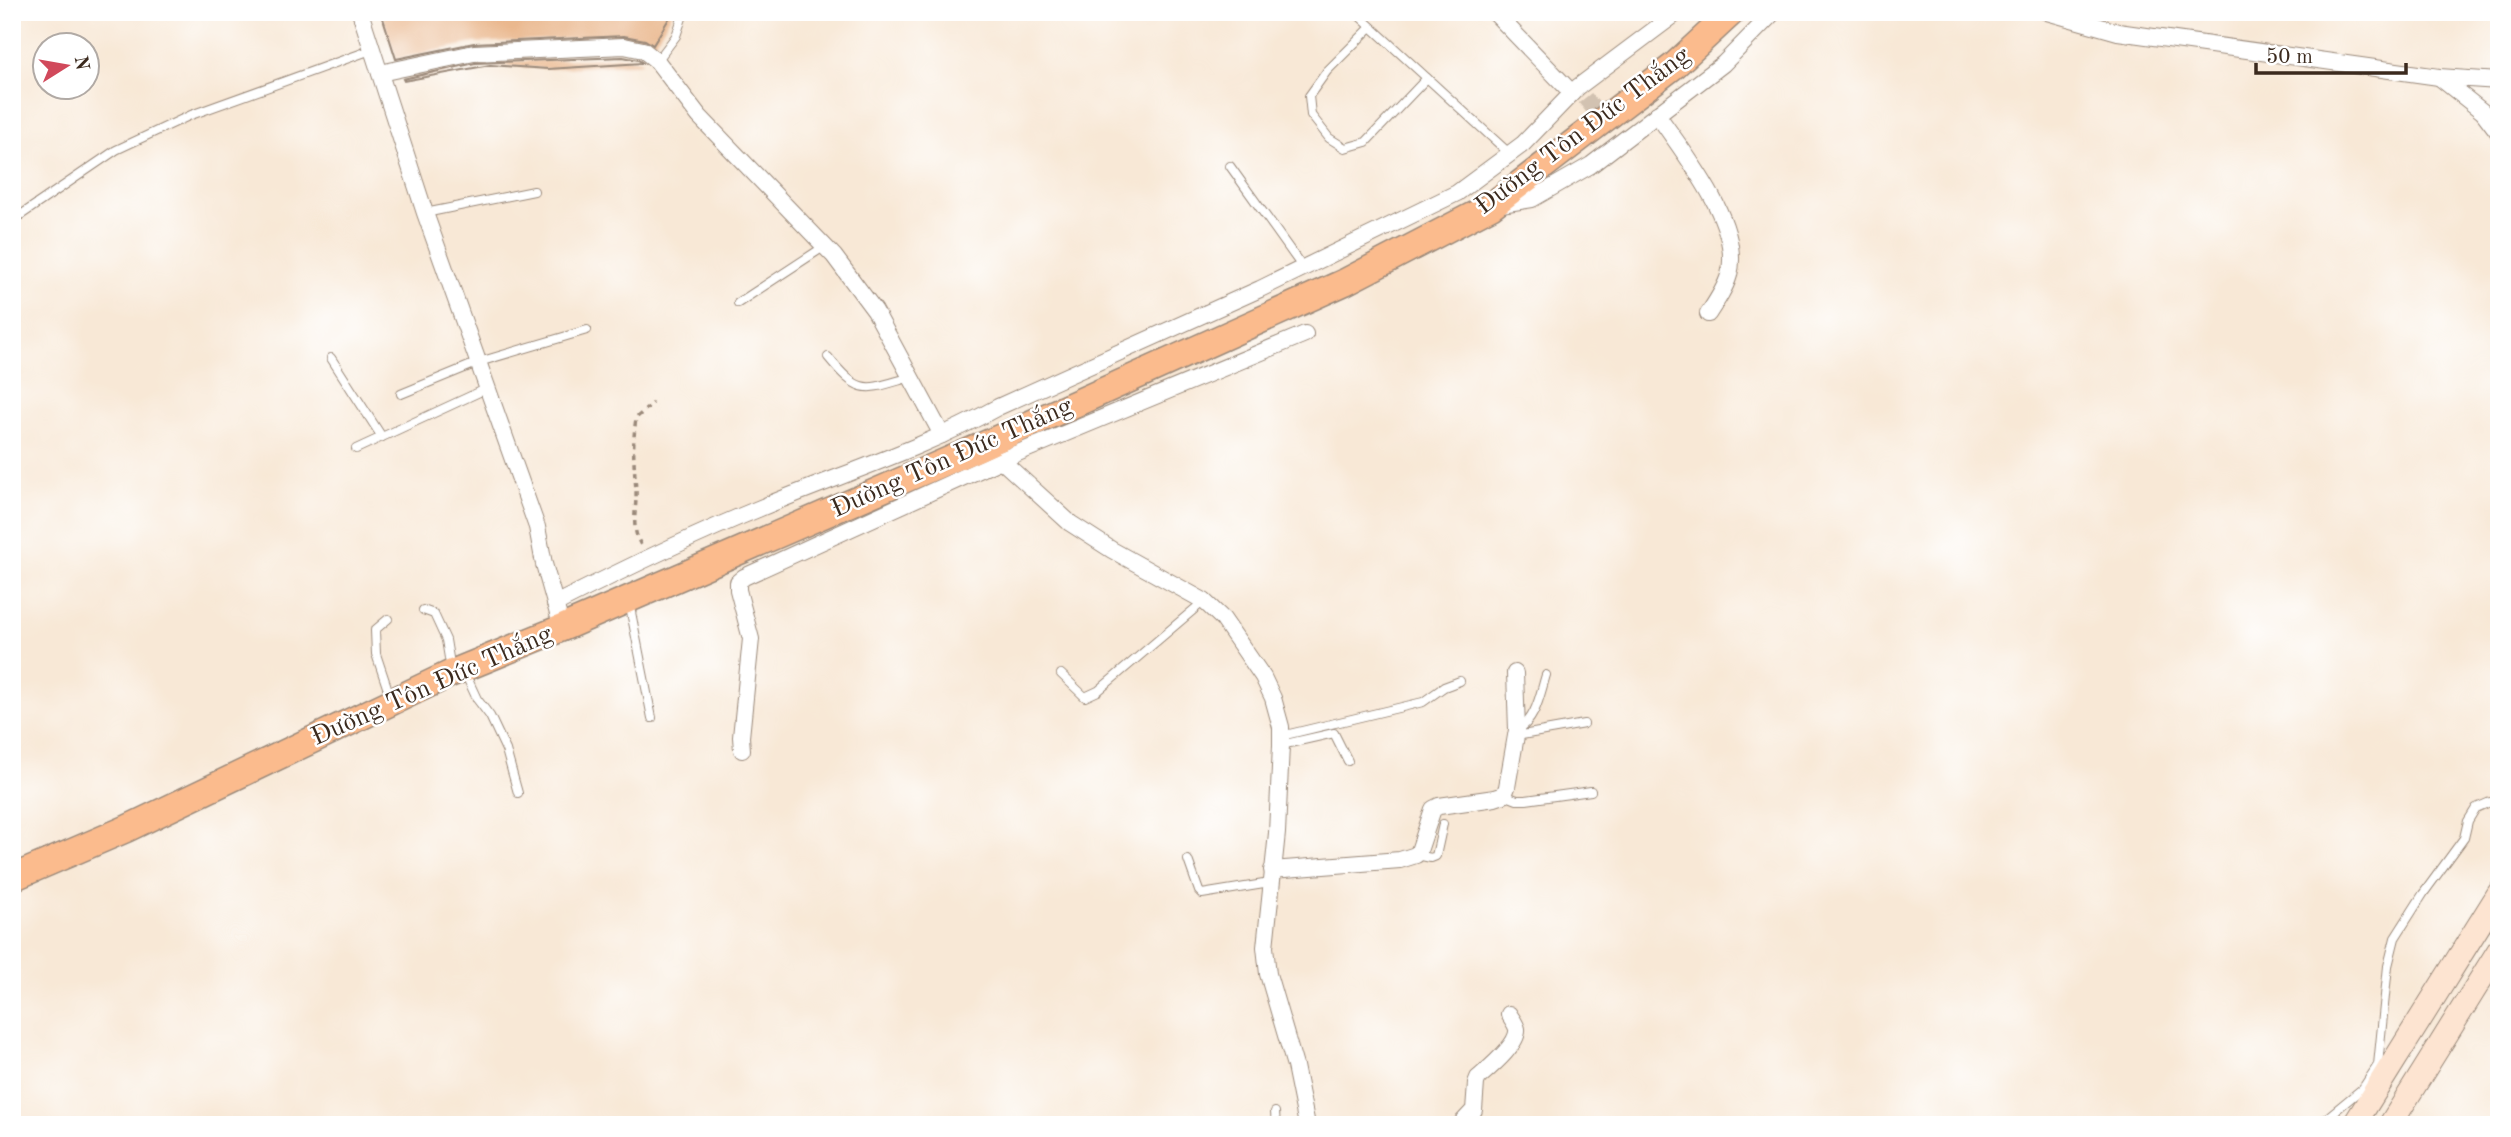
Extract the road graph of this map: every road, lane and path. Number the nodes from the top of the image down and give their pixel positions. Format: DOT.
graph roads {
  1 [pos="360,12"];
  2 [pos="684,12"];
  3 [pos="1355,12"];
  4 [pos="1494,12"];
  5 [pos="1678,12"];
  6 [pos="1732,12"];
  7 [pos="1774,12"];
  8 [pos="2047,12"];
  9 [pos="1371,27"];
  10 [pos="371,50"];
  11 [pos="657,61"];
  12 [pos="380,73"];
  13 [pos="2439,77"];
  14 [pos="1427,78"];
  15 [pos="2499,81"];
  16 [pos="1578,93"];
  17 [pos="1657,114"];
  18 [pos="2499,133"];
  19 [pos="1510,154"];
  20 [pos="1230,166"];
  21 [pos="1494,166"];
  22 [pos="1513,189"];
  23 [pos="534,191"];
  24 [pos="1491,206"];
  25 [pos="425,213"];
  26 [pos="12,221"];
  27 [pos="825,246"];
  28 [pos="1303,268"];
  29 [pos="738,303"];
  30 [pos="1709,314"];
  31 [pos="587,330"];
  32 [pos="1305,334"];
  33 [pos="828,357"];
  34 [pos="331,358"];
  35 [pos="479,362"];
  36 [pos="911,377"];
  37 [pos="488,388"];
  38 [pos="401,394"];
  39 [pos="653,403"];
  40 [pos="942,435"];
  41 [pos="382,437"];
  42 [pos="356,449"];
  43 [pos="983,450"];
  44 [pos="649,559"];
  45 [pos="629,599"];
  46 [pos="1204,601"];
  47 [pos="423,610"];
  48 [pos="559,616"];
  49 [pos="388,620"];
  50 [pos="457,671"];
  51 [pos="1515,673"];
  52 [pos="1061,674"];
  53 [pos="1546,675"];
  54 [pos="1460,681"];
  55 [pos="391,701"];
  56 [pos="652,718"];
  57 [pos="1584,723"];
  58 [pos="1516,733"];
  59 [pos="1281,740"];
  60 [pos="742,750"];
  61 [pos="1348,761"];
  62 [pos="1591,791"];
  63 [pos="518,793"];
  64 [pos="1504,795"];
  65 [pos="2499,802"];
  66 [pos="1443,824"];
  67 [pos="1416,855"];
  68 [pos="1188,860"];
  69 [pos="1271,876"];
  70 [pos="12,878"];
  71 [pos="2499,892"];
  72 [pos="2499,950"];
  73 [pos="1509,1014"];
  74 [pos="1275,1112"];
  75 [pos="1276,1125"];
  76 [pos="1307,1125"];
  77 [pos="1460,1125"];
  78 [pos="2318,1125"];
  79 [pos="2354,1125"];
  80 [pos="2390,1125"];
  1 -- 10 [label="street"];
  2 -- 11 [label="lane"];
  3 -- 9 [label="lane"];
  4 -- 16 [label="street"];
  5 -- 16 [label="street"];
  6 -- 22 [label="highway, Đường Tôn Đức Thắng"];
  7 -- 17 [label="street"];
  8 -- 13 [label="street"];
  9 -- 14 [label="lane"];
  9 -- 14 [label="lane"];
  10 -- 12 [label="street"];
  10 -- 26 [label="lane"];
  11 -- 12 [label="street"];
  11 -- 27 [label="street"];
  12 -- 25 [label="street"];
  13 -- 15 [label="street"];
  13 -- 18 [label="street"];
  14 -- 19 [label="lane"];
  16 -- 19 [label="street"];
  17 -- 24 [label="street"];
  17 -- 30 [label="street"];
  19 -- 21 [label="street"];
  20 -- 28 [label="lane"];
  21 -- 22 [label="street"];
  21 -- 28 [label="street"];
  22 -- 24 [label="highway, Đường Tôn Đức Thắng"];
  23 -- 25 [label="lane"];
  24 -- 43 [label="highway, Đường Tôn Đức Thắng"];
  25 -- 35 [label="street"];
  27 -- 29 [label="lane"];
  27 -- 36 [label="street"];
  28 -- 43 [label="street"];
  31 -- 35 [label="lane"];
  32 -- 43 [label="street"];
  33 -- 36 [label="lane"];
  34 -- 41 [label="lane"];
  35 -- 37 [label="street"];
  35 -- 38 [label="lane"];
  36 -- 40 [label="street"];
  37 -- 41 [label="lane"];
  37 -- 48 [label="street"];
  39 -- 44 [label="path"];
  40 -- 43 [label="street"];
  40 -- 44 [label="street"];
  41 -- 42 [label="lane"];
  43 -- 45 [label="highway, Đường Tôn Đức Thắng"];
  43 -- 46 [label="street"];
  43 -- 60 [label="street"];
  44 -- 48 [label="street"];
  45 -- 48 [label="highway, Đường Tôn Đức Thắng"];
  45 -- 56 [label="lane"];
  46 -- 52 [label="lane"];
  46 -- 59 [label="street"];
  47 -- 50 [label="lane"];
  48 -- 50 [label="highway, Đường Tôn Đức Thắng"];
  49 -- 55 [label="lane"];
  50 -- 55 [label="highway, Đường Tôn Đức Thắng"];
  50 -- 63 [label="lane"];
  51 -- 58 [label="street"];
  53 -- 58 [label="lane"];
  54 -- 59 [label="lane"];
  55 -- 70 [label="highway, Đường Tôn Đức Thắng"];
  57 -- 58 [label="lane"];
  58 -- 64 [label="street"];
  59 -- 61 [label="lane"];
  59 -- 69 [label="street"];
  62 -- 64 [label="lane"];
  64 -- 67 [label="street"];
  65 -- 78 [label="lane"];
  66 -- 67 [label="lane"];
  67 -- 69 [label="street"];
  68 -- 69 [label="lane"];
  69 -- 76 [label="street"];
  71 -- 79 [label="main road"];
  72 -- 80 [label="main road"];
  73 -- 77 [label="street"];
  74 -- 75 [label="lane"];
}
